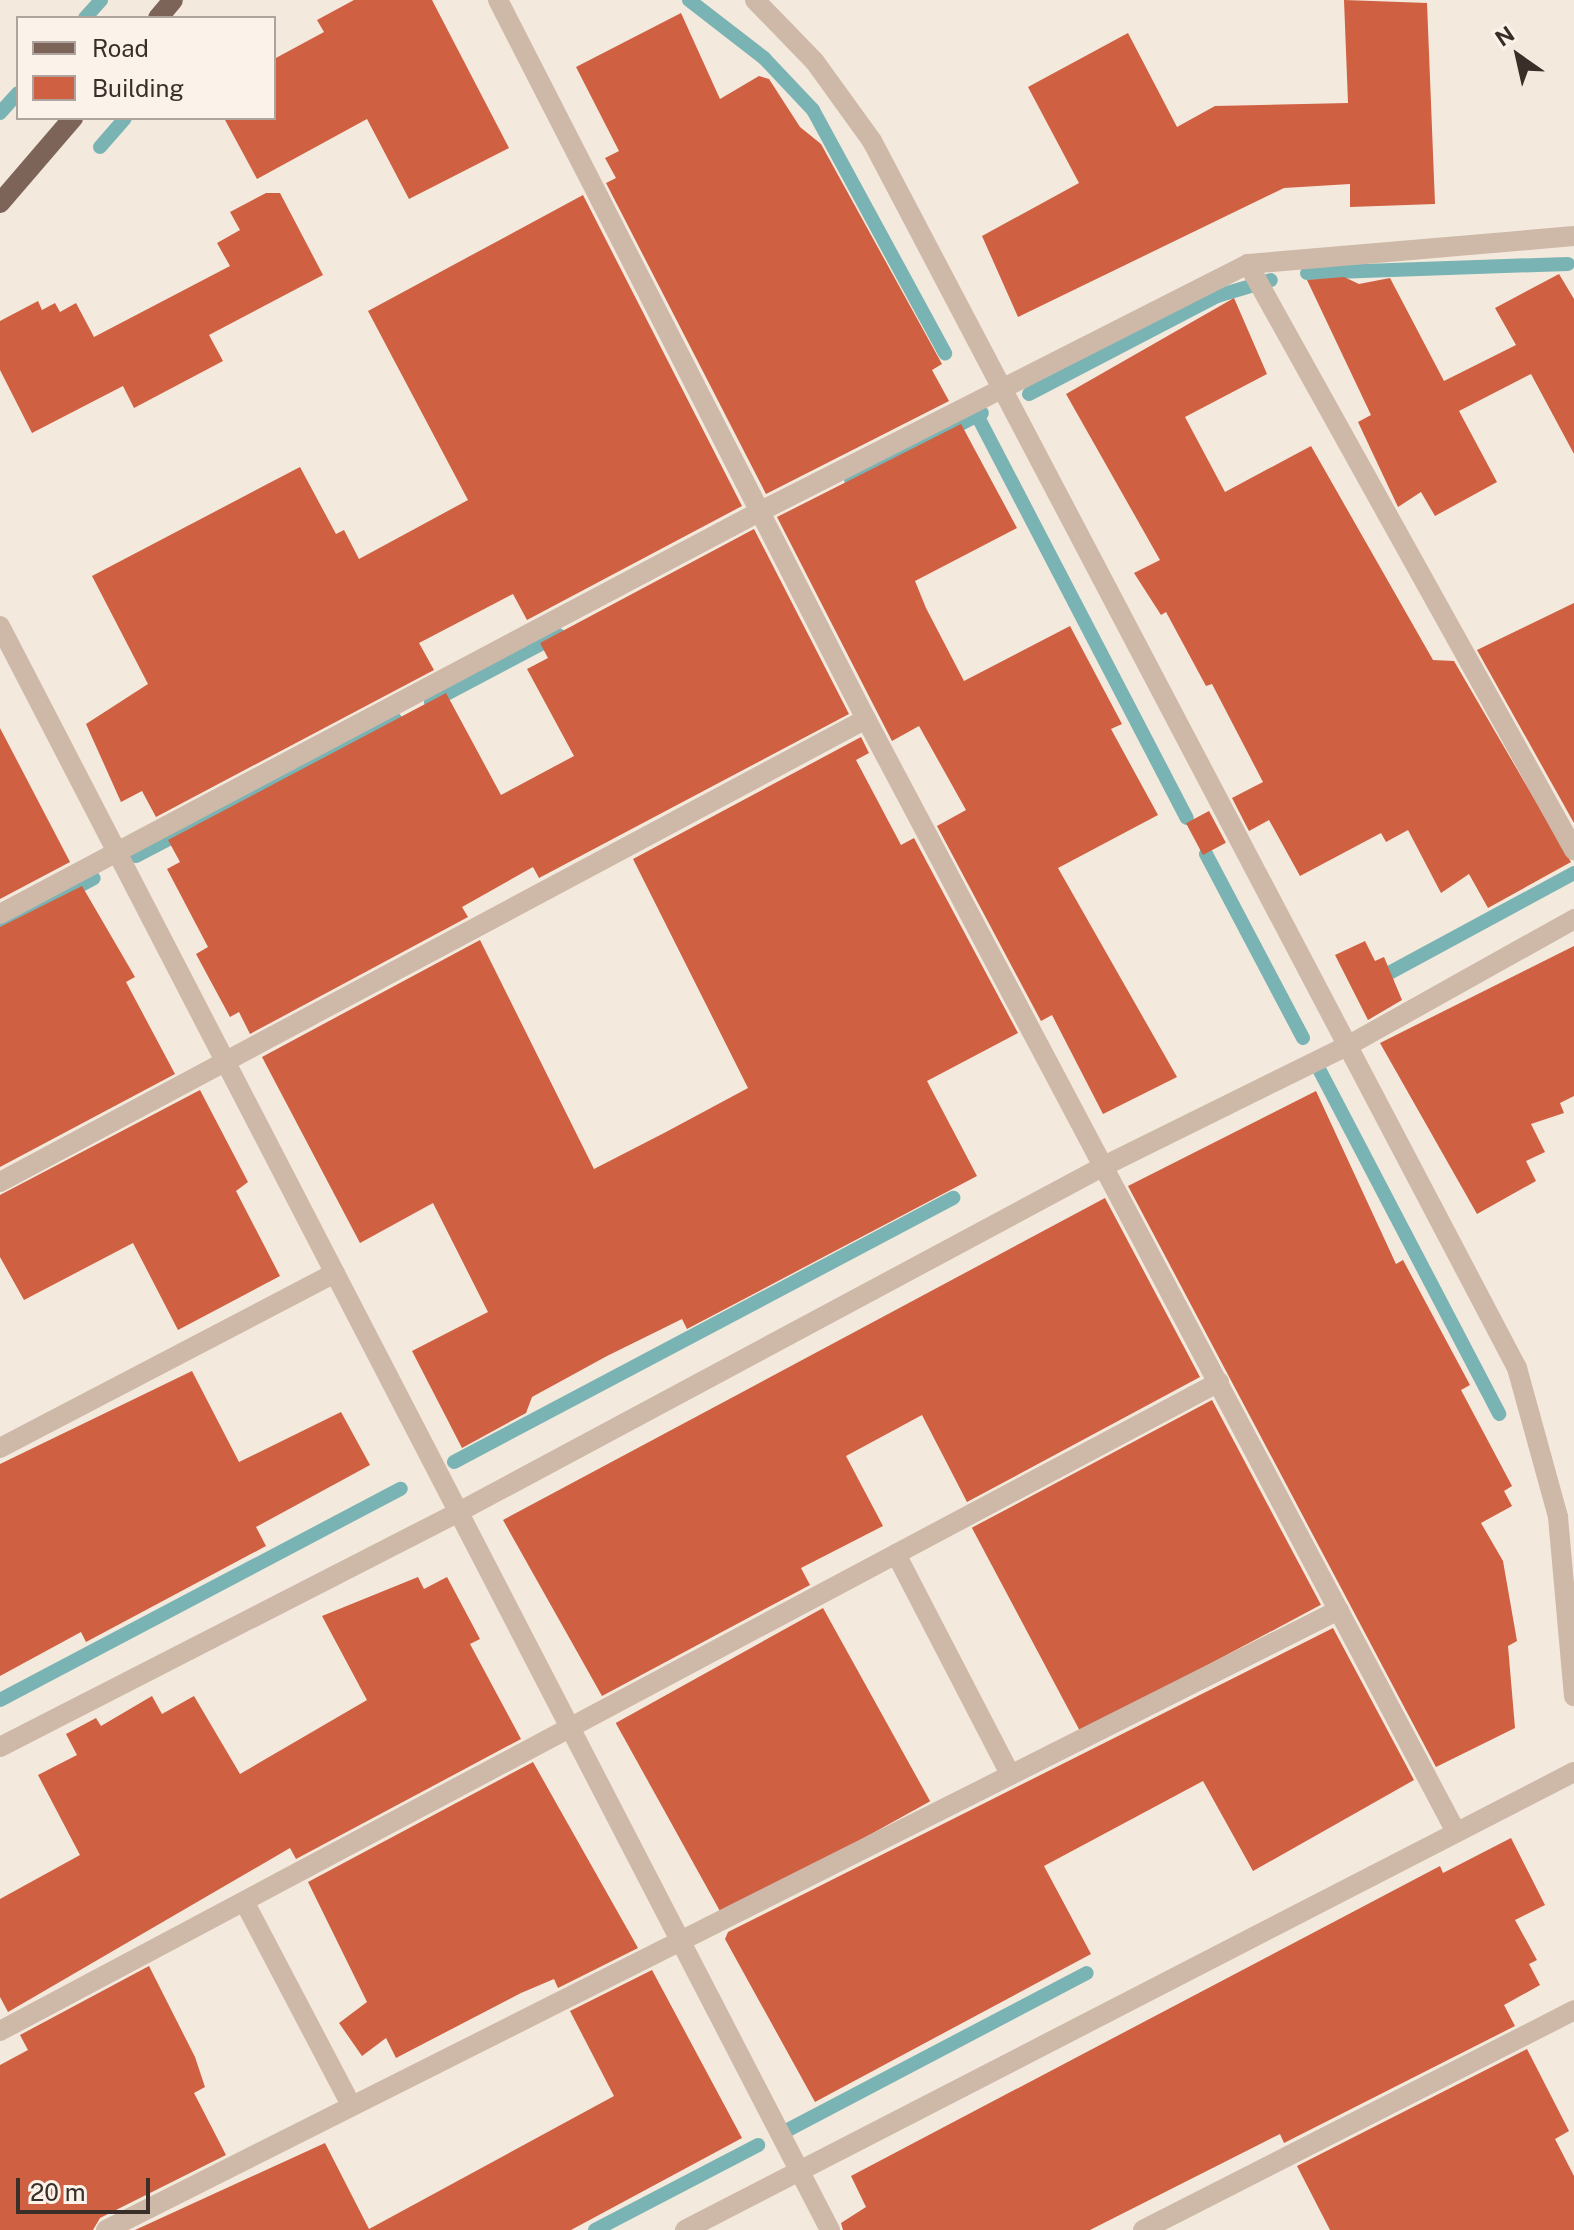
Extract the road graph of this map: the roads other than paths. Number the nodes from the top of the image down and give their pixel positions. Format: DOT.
graph roads {
  1 [pos="173,0"];
  2 [pos="498,0"];
  3 [pos="755,0"];
  4 [pos="160,16"];
  5 [pos="71,120"];
  6 [pos="0,203"];
  7 [pos="1573,234"];
  8 [pos="1248,264"];
  9 [pos="1005,389"];
  10 [pos="759,512"];
  11 [pos="0,626"];
  12 [pos="866,719"];
  13 [pos="1574,850"];
  14 [pos="117,853"];
  15 [pos="0,914"];
  16 [pos="1574,919"];
  17 [pos="1349,1045"];
  18 [pos="227,1059"];
  19 [pos="1106,1165"];
  20 [pos="0,1182"];
  21 [pos="335,1273"];
  22 [pos="1219,1382"];
  23 [pos="0,1448"];
  24 [pos="455,1514"];
  25 [pos="1566,1516"];
  26 [pos="896,1554"];
  27 [pos="1339,1610"];
  28 [pos="1574,1696"];
  29 [pos="568,1728"];
  30 [pos="0,1747"];
  31 [pos="1574,1772"];
  32 [pos="1010,1774"];
  33 [pos="1456,1832"];
  34 [pos="245,1903"];
  35 [pos="678,1941"];
  36 [pos="1574,2010"];
  37 [pos="0,2031"];
  38 [pos="350,2103"];
  39 [pos="799,2173"];
  40 [pos="106,2230"];
  41 [pos="685,2230"];
  42 [pos="830,2230"];
  43 [pos="1143,2230"];
  1 -- 4 [label="main road"];
  2 -- 10 [label="street"];
  3 -- 9 [label="street"];
  5 -- 6 [label="main road"];
  7 -- 8 [label="street"];
  8 -- 9 [label="street"];
  8 -- 13 [label="street"];
  9 -- 10 [label="street"];
  9 -- 17 [label="street"];
  10 -- 12 [label="street"];
  10 -- 14 [label="street"];
  11 -- 14 [label="street"];
  12 -- 18 [label="street"];
  12 -- 19 [label="street"];
  14 -- 15 [label="street"];
  14 -- 18 [label="street"];
  16 -- 17 [label="street"];
  17 -- 19 [label="street"];
  17 -- 25 [label="street"];
  18 -- 20 [label="street"];
  18 -- 21 [label="street"];
  19 -- 22 [label="street"];
  19 -- 24 [label="street"];
  21 -- 23 [label="street"];
  21 -- 24 [label="street"];
  22 -- 26 [label="street"];
  22 -- 27 [label="street"];
  24 -- 29 [label="street"];
  24 -- 30 [label="street"];
  25 -- 28 [label="street"];
  26 -- 29 [label="street"];
  26 -- 32 [label="street"];
  27 -- 32 [label="street"];
  27 -- 33 [label="street"];
  29 -- 34 [label="street"];
  29 -- 35 [label="street"];
  31 -- 33 [label="street"];
  32 -- 35 [label="street"];
  33 -- 39 [label="street"];
  34 -- 37 [label="street"];
  34 -- 38 [label="street"];
  35 -- 38 [label="street"];
  35 -- 39 [label="street"];
  36 -- 43 [label="street"];
  38 -- 40 [label="street"];
  39 -- 41 [label="street"];
  39 -- 42 [label="street"];
}
